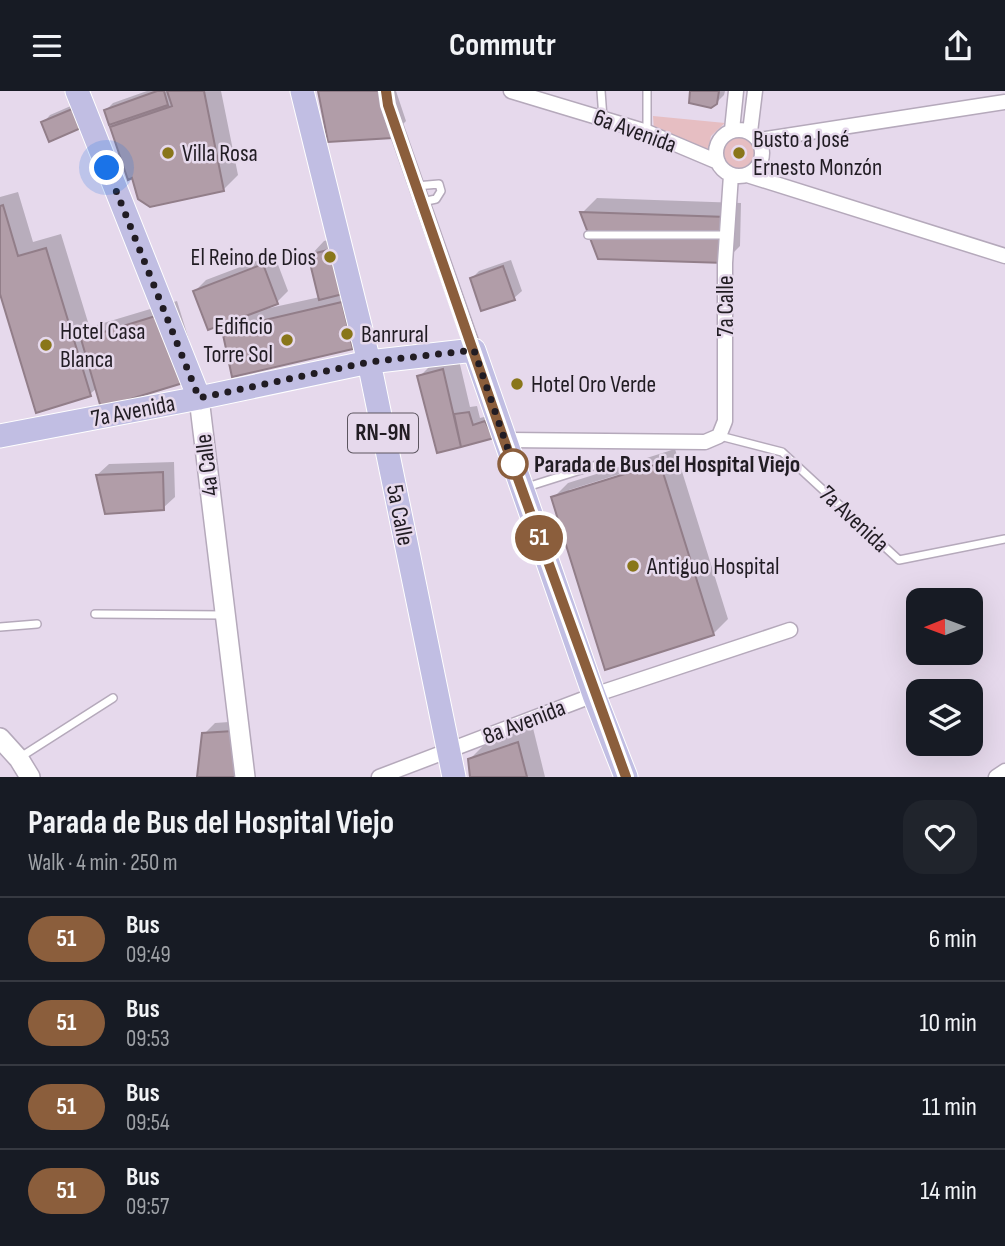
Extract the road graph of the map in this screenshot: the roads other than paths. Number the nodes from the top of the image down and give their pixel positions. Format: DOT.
graph roads {
  1 [pos="77,91"];
  2 [pos="302,91"];
  3 [pos="386,91"];
  4 [pos="511,91"];
  5 [pos="601,91"];
  6 [pos="647,91"];
  7 [pos="736,91"];
  8 [pos="755,91"];
  9 [pos="1005,102"];
  10 [pos="603,118"];
  11 [pos="732,131"];
  12 [pos="648,132"];
  13 [pos="755,136"];
  14 [pos="718,162"];
  15 [pos="731,175"];
  16 [pos="747,175"];
  17 [pos="416,186"];
  18 [pos="422,202"];
  19 [pos="588,235"];
  20 [pos="728,235"];
  21 [pos="1005,256"];
  22 [pos="474,350"];
  23 [pos="369,362"];
  24 [pos="199,398"];
  25 [pos="0,436"];
  26 [pos="719,436"];
  27 [pos="504,440"];
  28 [pos="603,463"];
  29 [pos="522,489"];
  30 [pos="1005,539"];
  31 [pos="95,614"];
  32 [pos="225,615"];
  33 [pos="37,624"];
  34 [pos="0,627"];
  35 [pos="790,630"];
  36 [pos="594,695"];
  37 [pos="113,698"];
  38 [pos="0,738"];
  39 [pos="448,752"];
  40 [pos="19,759"];
  41 [pos="1005,771"];
  42 [pos="30,777"];
  43 [pos="245,777"];
  44 [pos="379,777"];
  45 [pos="454,777"];
  46 [pos="626,777"];
  47 [pos="996,777"];
  1 -- 24 [label="main road, 4a Calle"];
  2 -- 23 [label="main road, 5a Calle / RN-9N"];
  3 -- 17 [label="street"];
  4 -- 10 [label="street, 6a Avenida"];
  5 -- 10 [label="lane"];
  6 -- 12 [label="lane"];
  7 -- 11 [label="street"];
  8 -- 13 [label="street"];
  9 -- 13 [label="street"];
  10 -- 12 [label="street, 6a Avenida"];
  11 -- 13 [label="street"];
  11 -- 14 [label="street"];
  12 -- 14 [label="street, 6a Avenida"];
  13 -- 16 [label="street"];
  14 -- 15 [label="street"];
  15 -- 16 [label="street"];
  15 -- 20 [label="street, 7a Calle"];
  16 -- 21 [label="street"];
  17 -- 18 [label="street"];
  17 -- 18 [label="lane"];
  18 -- 22 [label="street"];
  19 -- 20 [label="lane"];
  20 -- 26 [label="street, 7a Calle"];
  22 -- 23 [label="main road, 7a Avenida"];
  22 -- 27 [label="main road"];
  23 -- 24 [label="main road, 7a Avenida"];
  23 -- 39 [label="main road, 5a Calle / RN-9N"];
  24 -- 25 [label="main road, 7a Avenida"];
  24 -- 32 [label="main road, 4a Calle"];
  26 -- 27 [label="street, 7a Avenida"];
  26 -- 30 [label="lane, 7a Avenida"];
  27 -- 29 [label="main road"];
  28 -- 29 [label="lane"];
  29 -- 36 [label="main road"];
  31 -- 32 [label="lane"];
  32 -- 43 [label="main road, 4a Calle"];
  33 -- 34 [label="lane"];
  35 -- 36 [label="street, 8a Avenida"];
  36 -- 39 [label="street, 8a Avenida"];
  36 -- 46 [label="main road"];
  37 -- 40 [label="lane"];
  38 -- 40 [label="main road"];
  39 -- 44 [label="street, 8a Avenida"];
  39 -- 45 [label="main road, 5a Calle / RN-9N"];
  40 -- 42 [label="main road"];
  41 -- 47 [label="street"];
}
